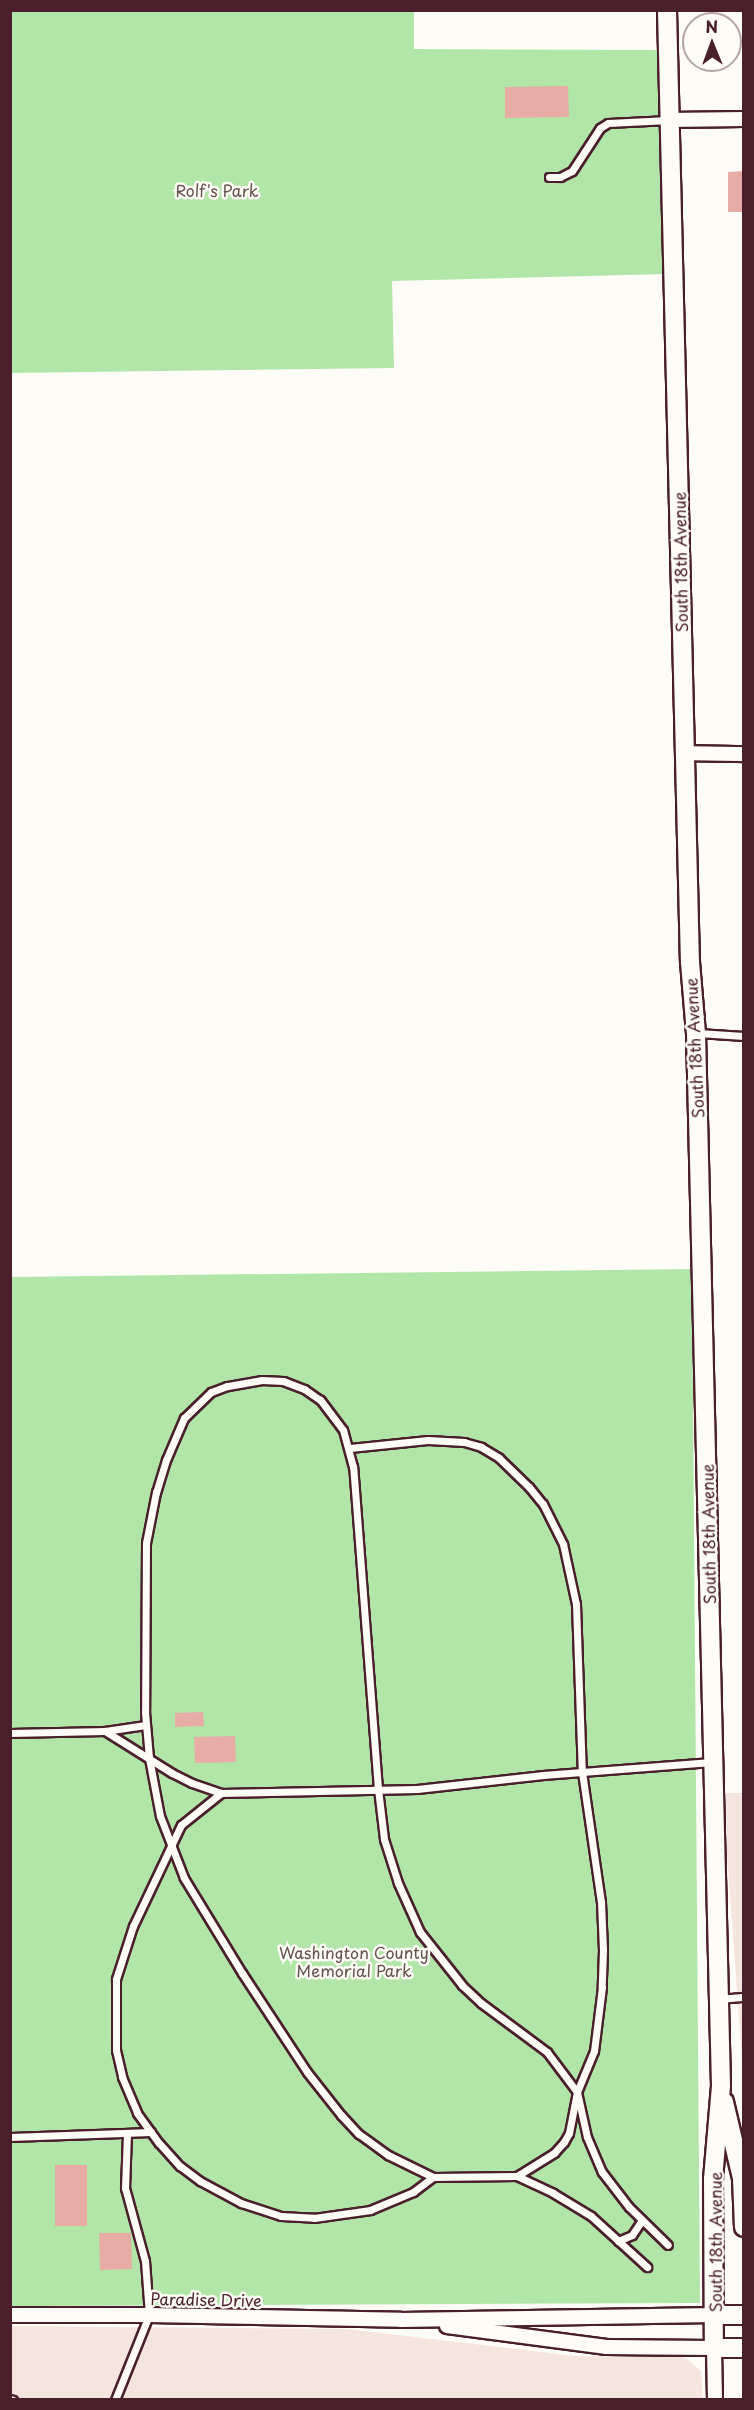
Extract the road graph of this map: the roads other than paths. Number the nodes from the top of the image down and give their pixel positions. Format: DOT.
graph roads {
  1 [pos="667,10"];
  2 [pos="744,119"];
  3 [pos="669,120"];
  4 [pos="549,177"];
  5 [pos="685,753"];
  6 [pos="744,754"];
  7 [pos="696,1033"];
  8 [pos="744,1036"];
  9 [pos="350,1448"];
  10 [pos="146,1725"];
  11 [pos="105,1731"];
  12 [pos="10,1733"];
  13 [pos="148,1758"];
  14 [pos="713,1761"];
  15 [pos="582,1772"];
  16 [pos="378,1790"];
  17 [pos="221,1793"];
  18 [pos="170,1848"];
  19 [pos="744,1997"];
  20 [pos="718,1999"];
  21 [pos="721,2086"];
  22 [pos="577,2092"];
  23 [pos="151,2132"];
  24 [pos="127,2133"];
  25 [pos="10,2137"];
  26 [pos="517,2176"];
  27 [pos="433,2177"];
  28 [pos="642,2220"];
  29 [pos="744,2227"];
  30 [pos="618,2241"];
  31 [pos="668,2245"];
  32 [pos="646,2267"];
  33 [pos="149,2315"];
  34 [pos="715,2315"];
  35 [pos="744,2315"];
  36 [pos="10,2316"];
  37 [pos="401,2320"];
  38 [pos="714,2348"];
  39 [pos="744,2348"];
  40 [pos="115,2400"];
  41 [pos="715,2400"];
  1 -- 3 [label="street, South 18th Avenue"];
  2 -- 3 [label="street"];
  3 -- 4 [label="lane"];
  3 -- 5 [label="street, South 18th Avenue"];
  5 -- 6 [label="street"];
  5 -- 7 [label="street, South 18th Avenue"];
  7 -- 8 [label="lane"];
  7 -- 14 [label="street, South 18th Avenue"];
  9 -- 10 [label="lane"];
  9 -- 15 [label="lane"];
  9 -- 16 [label="lane"];
  10 -- 11 [label="lane"];
  10 -- 13 [label="lane"];
  11 -- 12 [label="lane"];
  11 -- 13 [label="lane"];
  13 -- 17 [label="lane"];
  13 -- 18 [label="lane"];
  14 -- 15 [label="lane"];
  14 -- 20 [label="street, South 18th Avenue"];
  15 -- 16 [label="lane"];
  15 -- 22 [label="lane"];
  16 -- 17 [label="lane"];
  16 -- 22 [label="lane"];
  17 -- 18 [label="lane"];
  18 -- 23 [label="lane"];
  18 -- 27 [label="lane"];
  19 -- 20 [label="lane"];
  20 -- 21 [label="street, South 18th Avenue"];
  21 -- 29 [label="street, South 18th Avenue"];
  21 -- 34 [label="street, South 18th Avenue"];
  22 -- 26 [label="lane"];
  22 -- 28 [label="lane"];
  23 -- 24 [label="lane"];
  23 -- 27 [label="lane"];
  24 -- 25 [label="lane"];
  24 -- 33 [label="lane"];
  26 -- 27 [label="lane"];
  26 -- 30 [label="lane"];
  28 -- 30 [label="lane"];
  28 -- 31 [label="lane"];
  30 -- 32 [label="lane"];
  33 -- 36 [label="street, Paradise Drive"];
  33 -- 37 [label="street, Paradise Drive"];
  33 -- 40 [label="lane"];
  34 -- 35 [label="street"];
  34 -- 37 [label="street, Paradise Drive"];
  34 -- 38 [label="street, South 18th Avenue"];
  37 -- 38 [label="street, Paradise Drive"];
  38 -- 39 [label="street"];
  38 -- 41 [label="street, South 18th Avenue"];
}
